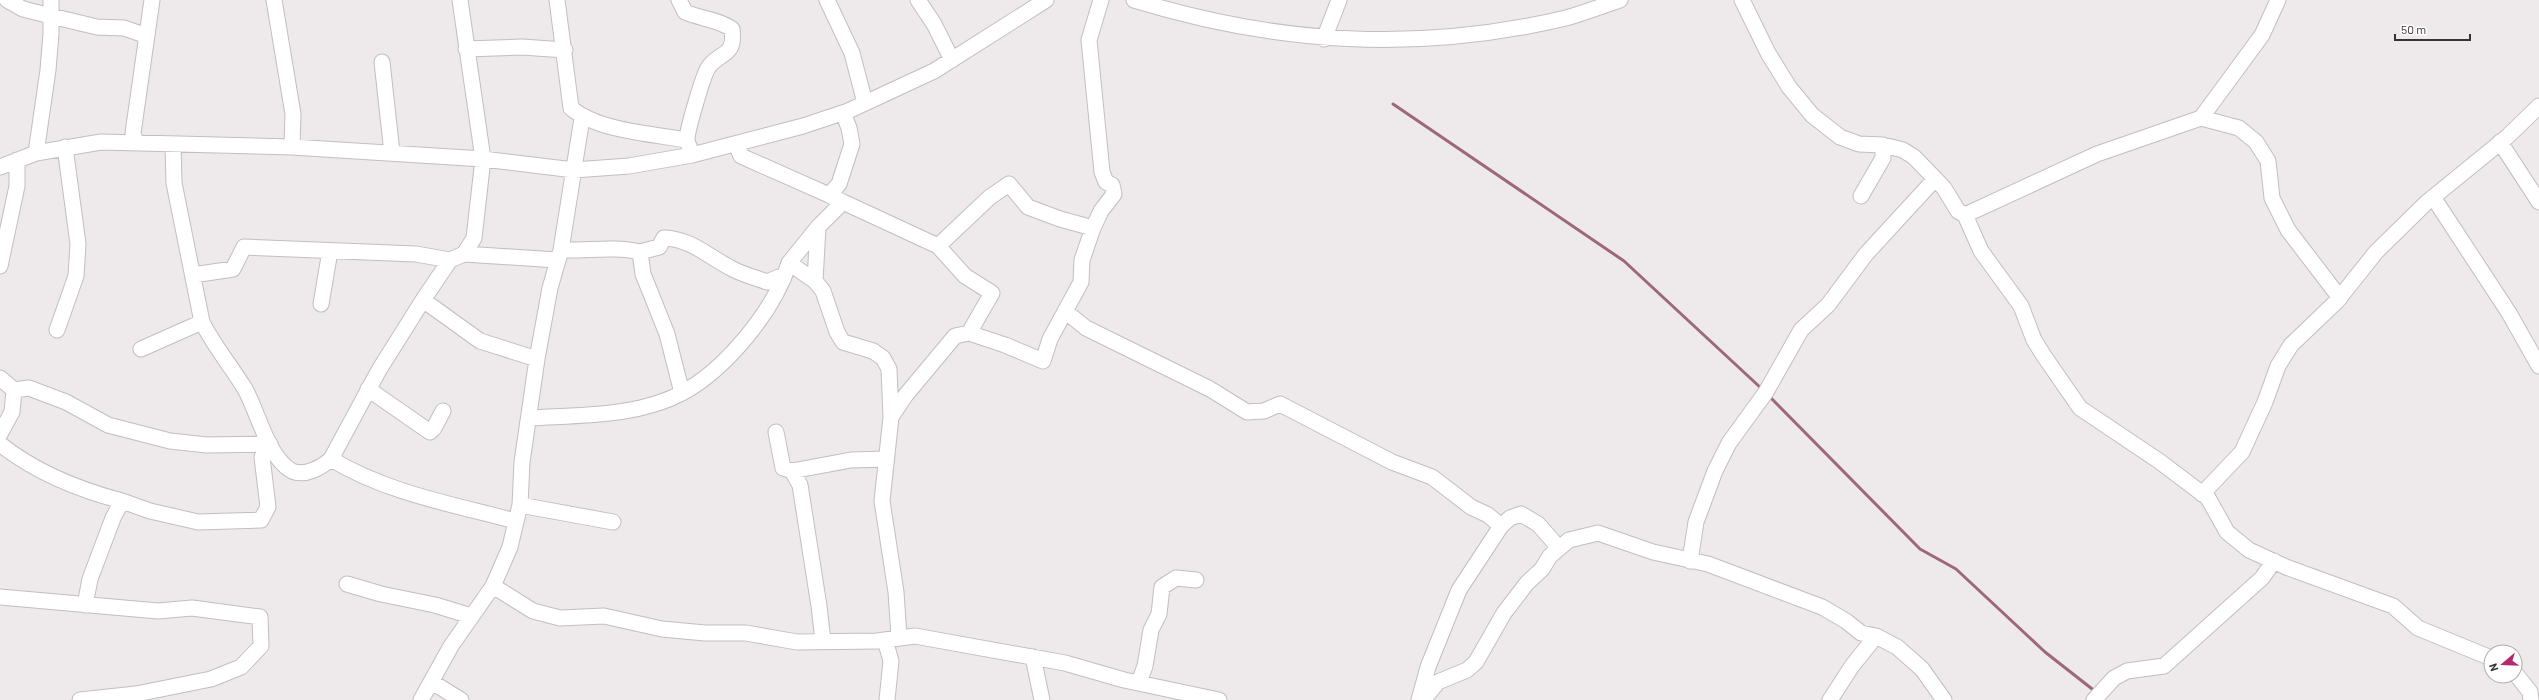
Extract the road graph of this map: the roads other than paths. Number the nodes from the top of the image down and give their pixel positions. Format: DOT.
graph roads {
  1 [pos="7,0"];
  2 [pos="50,0"];
  3 [pos="152,0"];
  4 [pos="274,0"];
  5 [pos="460,0"];
  6 [pos="557,0"];
  7 [pos="679,0"];
  8 [pos="827,0"];
  9 [pos="918,0"];
  10 [pos="1046,0"];
  11 [pos="1101,0"];
  12 [pos="1134,0"];
  13 [pos="1339,0"];
  14 [pos="1620,0"];
  15 [pos="1742,0"];
  16 [pos="2278,0"];
  17 [pos="51,16"];
  18 [pos="147,36"];
  19 [pos="1324,39"];
  20 [pos="466,49"];
  21 [pos="565,50"];
  22 [pos="952,60"];
  23 [pos="382,62"];
  24 [pos="865,103"];
  25 [pos="2539,106"];
  26 [pos="843,113"];
  27 [pos="582,118"];
  28 [pos="2200,118"];
  29 [pos="687,140"];
  30 [pos="2500,142"];
  31 [pos="136,143"];
  32 [pos="736,144"];
  33 [pos="173,145"];
  34 [pos="1883,145"];
  35 [pos="65,147"];
  36 [pos="292,147"];
  37 [pos="36,153"];
  38 [pos="392,153"];
  39 [pos="692,155"];
  40 [pos="483,159"];
  41 [pos="17,160"];
  42 [pos="0,167"];
  43 [pos="574,170"];
  44 [pos="1935,178"];
  45 [pos="829,195"];
  46 [pos="1861,196"];
  47 [pos="2433,198"];
  48 [pos="843,202"];
  49 [pos="2539,202"];
  50 [pos="1965,215"];
  51 [pos="818,227"];
  52 [pos="1093,228"];
  53 [pos="938,246"];
  54 [pos="330,251"];
  55 [pos="640,252"];
  56 [pos="559,255"];
  57 [pos="457,257"];
  58 [pos="0,266"];
  59 [pos="786,270"];
  60 [pos="193,276"];
  61 [pos="815,281"];
  62 [pos="2340,298"];
  63 [pos="423,300"];
  64 [pos="321,304"];
  65 [pos="1065,311"];
  66 [pos="202,322"];
  67 [pos="57,330"];
  68 [pos="968,333"];
  69 [pos="141,349"];
  70 [pos="537,359"];
  71 [pos="2539,366"];
  72 [pos="0,378"];
  73 [pos="368,389"];
  74 [pos="14,390"];
  75 [pos="682,393"];
  76 [pos="443,411"];
  77 [pos="891,417"];
  78 [pos="530,418"];
  79 [pos="776,432"];
  80 [pos="0,434"];
  81 [pos="0,444"];
  82 [pos="270,444"];
  83 [pos="331,459"];
  84 [pos="886,459"];
  85 [pos="792,471"];
  86 [pos="2202,494"];
  87 [pos="122,501"];
  88 [pos="520,505"];
  89 [pos="515,521"];
  90 [pos="613,522"];
  91 [pos="1501,526"];
  92 [pos="1559,548"];
  93 [pos="1690,561"];
  94 [pos="2274,561"];
  95 [pos="1196,580"];
  96 [pos="347,584"];
  97 [pos="493,586"];
  98 [pos="0,597"];
  99 [pos="85,605"];
  100 [pos="471,616"];
  101 [pos="1876,636"];
  102 [pos="892,638"];
  103 [pos="823,642"];
  104 [pos="2483,655"];
  105 [pos="1033,657"];
  106 [pos="432,682"];
  107 [pos="1139,682"];
  108 [pos="2523,682"];
  109 [pos="2534,695"];
  110 [pos="80,700"];
  111 [pos="421,700"];
  112 [pos="461,700"];
  113 [pos="887,700"];
  114 [pos="1042,700"];
  115 [pos="1219,700"];
  116 [pos="1419,700"];
  117 [pos="1423,700"];
  118 [pos="1830,700"];
  119 [pos="1944,700"];
  120 [pos="2094,700"];
  1 -- 17 [label="street"];
  2 -- 17 [label="street"];
  3 -- 18 [label="street"];
  4 -- 36 [label="street"];
  5 -- 20 [label="street"];
  6 -- 21 [label="street"];
  7 -- 29 [label="street"];
  8 -- 24 [label="street"];
  9 -- 22 [label="street"];
  10 -- 22 [label="street"];
  11 -- 52 [label="street"];
  12 -- 19 [label="street"];
  13 -- 19 [label="street"];
  14 -- 19 [label="street"];
  15 -- 34 [label="street"];
  16 -- 28 [label="street"];
  17 -- 18 [label="street"];
  17 -- 37 [label="street"];
  18 -- 31 [label="street"];
  20 -- 21 [label="street"];
  20 -- 40 [label="street"];
  21 -- 27 [label="street"];
  22 -- 24 [label="street"];
  23 -- 38 [label="street"];
  24 -- 26 [label="street"];
  25 -- 30 [label="street"];
  26 -- 32 [label="street"];
  26 -- 45 [label="street"];
  27 -- 29 [label="street"];
  27 -- 43 [label="street"];
  28 -- 50 [label="street"];
  28 -- 62 [label="street"];
  29 -- 39 [label="street"];
  30 -- 47 [label="street"];
  30 -- 49 [label="street"];
  31 -- 33 [label="street"];
  31 -- 35 [label="street"];
  32 -- 39 [label="street"];
  32 -- 45 [label="street"];
  33 -- 36 [label="street"];
  33 -- 60 [label="street"];
  34 -- 44 [label="street"];
  34 -- 46 [label="street"];
  35 -- 37 [label="street"];
  35 -- 67 [label="street"];
  36 -- 38 [label="street"];
  37 -- 41 [label="street"];
  38 -- 40 [label="street"];
  39 -- 43 [label="street"];
  40 -- 43 [label="street"];
  40 -- 57 [label="street"];
  41 -- 42 [label="street"];
  41 -- 58 [label="street"];
  43 -- 56 [label="street"];
  44 -- 50 [label="street"];
  44 -- 93 [label="street"];
  45 -- 48 [label="street"];
  47 -- 62 [label="street"];
  47 -- 71 [label="street"];
  48 -- 51 [label="street"];
  48 -- 53 [label="street"];
  50 -- 86 [label="street"];
  51 -- 59 [label="street"];
  51 -- 61 [label="street"];
  52 -- 53 [label="street"];
  52 -- 65 [label="street"];
  53 -- 68 [label="street"];
  54 -- 57 [label="street"];
  54 -- 60 [label="street"];
  54 -- 64 [label="street"];
  55 -- 56 [label="street"];
  55 -- 59 [label="street"];
  55 -- 75 [label="street"];
  56 -- 57 [label="street"];
  56 -- 70 [label="street"];
  57 -- 63 [label="street"];
  59 -- 61 [label="street"];
  59 -- 75 [label="street"];
  60 -- 66 [label="street"];
  61 -- 77 [label="street"];
  62 -- 86 [label="street"];
  63 -- 70 [label="street"];
  63 -- 73 [label="street"];
  65 -- 68 [label="street"];
  65 -- 91 [label="street"];
  66 -- 69 [label="street"];
  66 -- 82 [label="street"];
  68 -- 77 [label="street"];
  70 -- 78 [label="street"];
  72 -- 74 [label="street"];
  73 -- 76 [label="street"];
  73 -- 83 [label="street"];
  74 -- 80 [label="street"];
  74 -- 82 [label="street"];
  75 -- 78 [label="street"];
  77 -- 84 [label="street"];
  78 -- 88 [label="street"];
  79 -- 85 [label="street"];
  81 -- 87 [label="street"];
  82 -- 83 [label="street"];
  82 -- 87 [label="street"];
  83 -- 89 [label="street"];
  84 -- 85 [label="street"];
  84 -- 102 [label="street"];
  85 -- 103 [label="street"];
  86 -- 94 [label="street"];
  87 -- 99 [label="street"];
  88 -- 89 [label="street"];
  88 -- 90 [label="street"];
  89 -- 97 [label="street"];
  91 -- 92 [label="street"];
  91 -- 116 [label="street"];
  92 -- 93 [label="street"];
  92 -- 117 [label="street"];
  93 -- 101 [label="street"];
  94 -- 104 [label="street"];
  94 -- 120 [label="street"];
  95 -- 107 [label="street"];
  96 -- 100 [label="street"];
  97 -- 100 [label="street"];
  97 -- 103 [label="street"];
  98 -- 99 [label="street"];
  99 -- 110 [label="street"];
  100 -- 106 [label="street"];
  101 -- 118 [label="street"];
  101 -- 119 [label="street"];
  102 -- 103 [label="street"];
  102 -- 105 [label="street"];
  102 -- 113 [label="street"];
  105 -- 107 [label="street"];
  105 -- 114 [label="street"];
  106 -- 111 [label="street"];
  106 -- 112 [label="street"];
  107 -- 115 [label="street"];
  108 -- 109 [label="street"];
}
